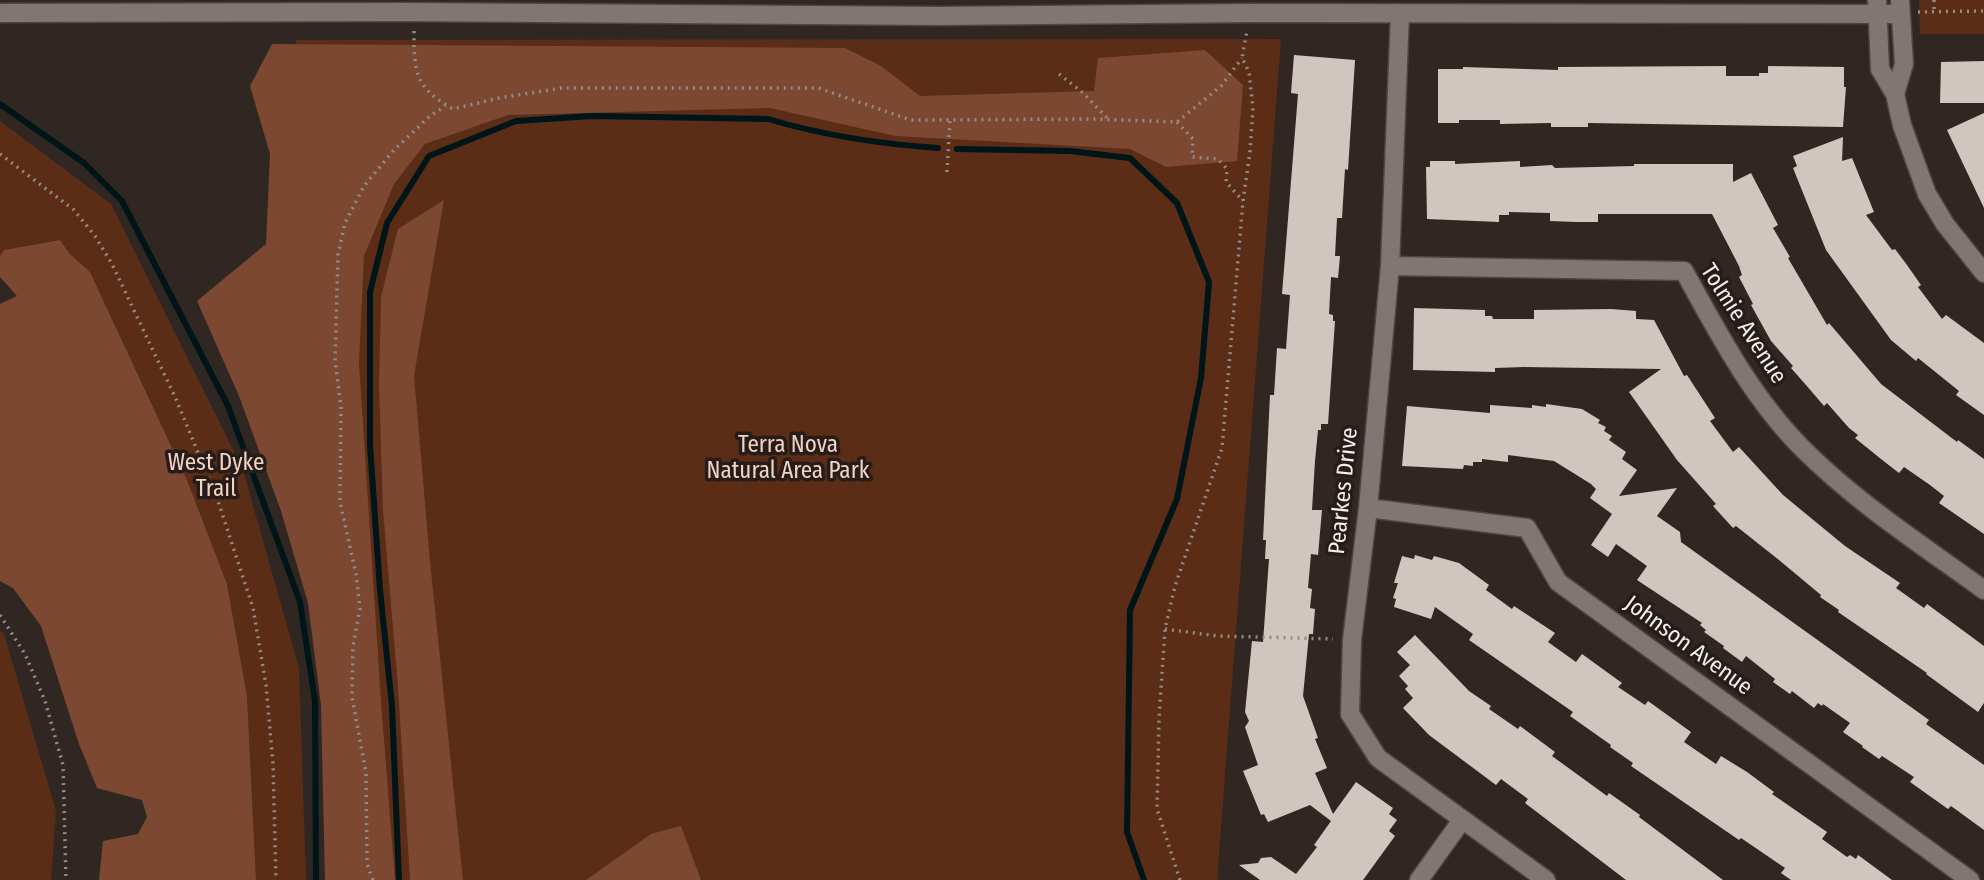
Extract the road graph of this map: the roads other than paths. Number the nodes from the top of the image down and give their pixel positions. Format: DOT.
graph roads {
  1 [pos="1878,7"];
  2 [pos="1905,9"];
  3 [pos="0,13"];
  4 [pos="1400,13"];
  5 [pos="1895,94"];
  6 [pos="1390,266"];
  7 [pos="1984,273"];
  8 [pos="1368,508"];
  9 [pos="1984,590"];
  10 [pos="1462,820"];
  11 [pos="1419,880"];
  12 [pos="1546,880"];
  13 [pos="1970,880"];
  1 -- 2 [label="street"];
  1 -- 4 [label="street"];
  1 -- 5 [label="street"];
  2 -- 5 [label="street"];
  3 -- 4 [label="street"];
  4 -- 6 [label="street, Pearkes Drive"];
  5 -- 7 [label="street"];
  6 -- 8 [label="street, Pearkes Drive"];
  6 -- 9 [label="street, Tolmie Avenue"];
  8 -- 10 [label="street, Pearkes Drive"];
  8 -- 13 [label="street, Johnson Avenue"];
  10 -- 11 [label="street"];
  10 -- 12 [label="street, Pearkes Drive"];
}
